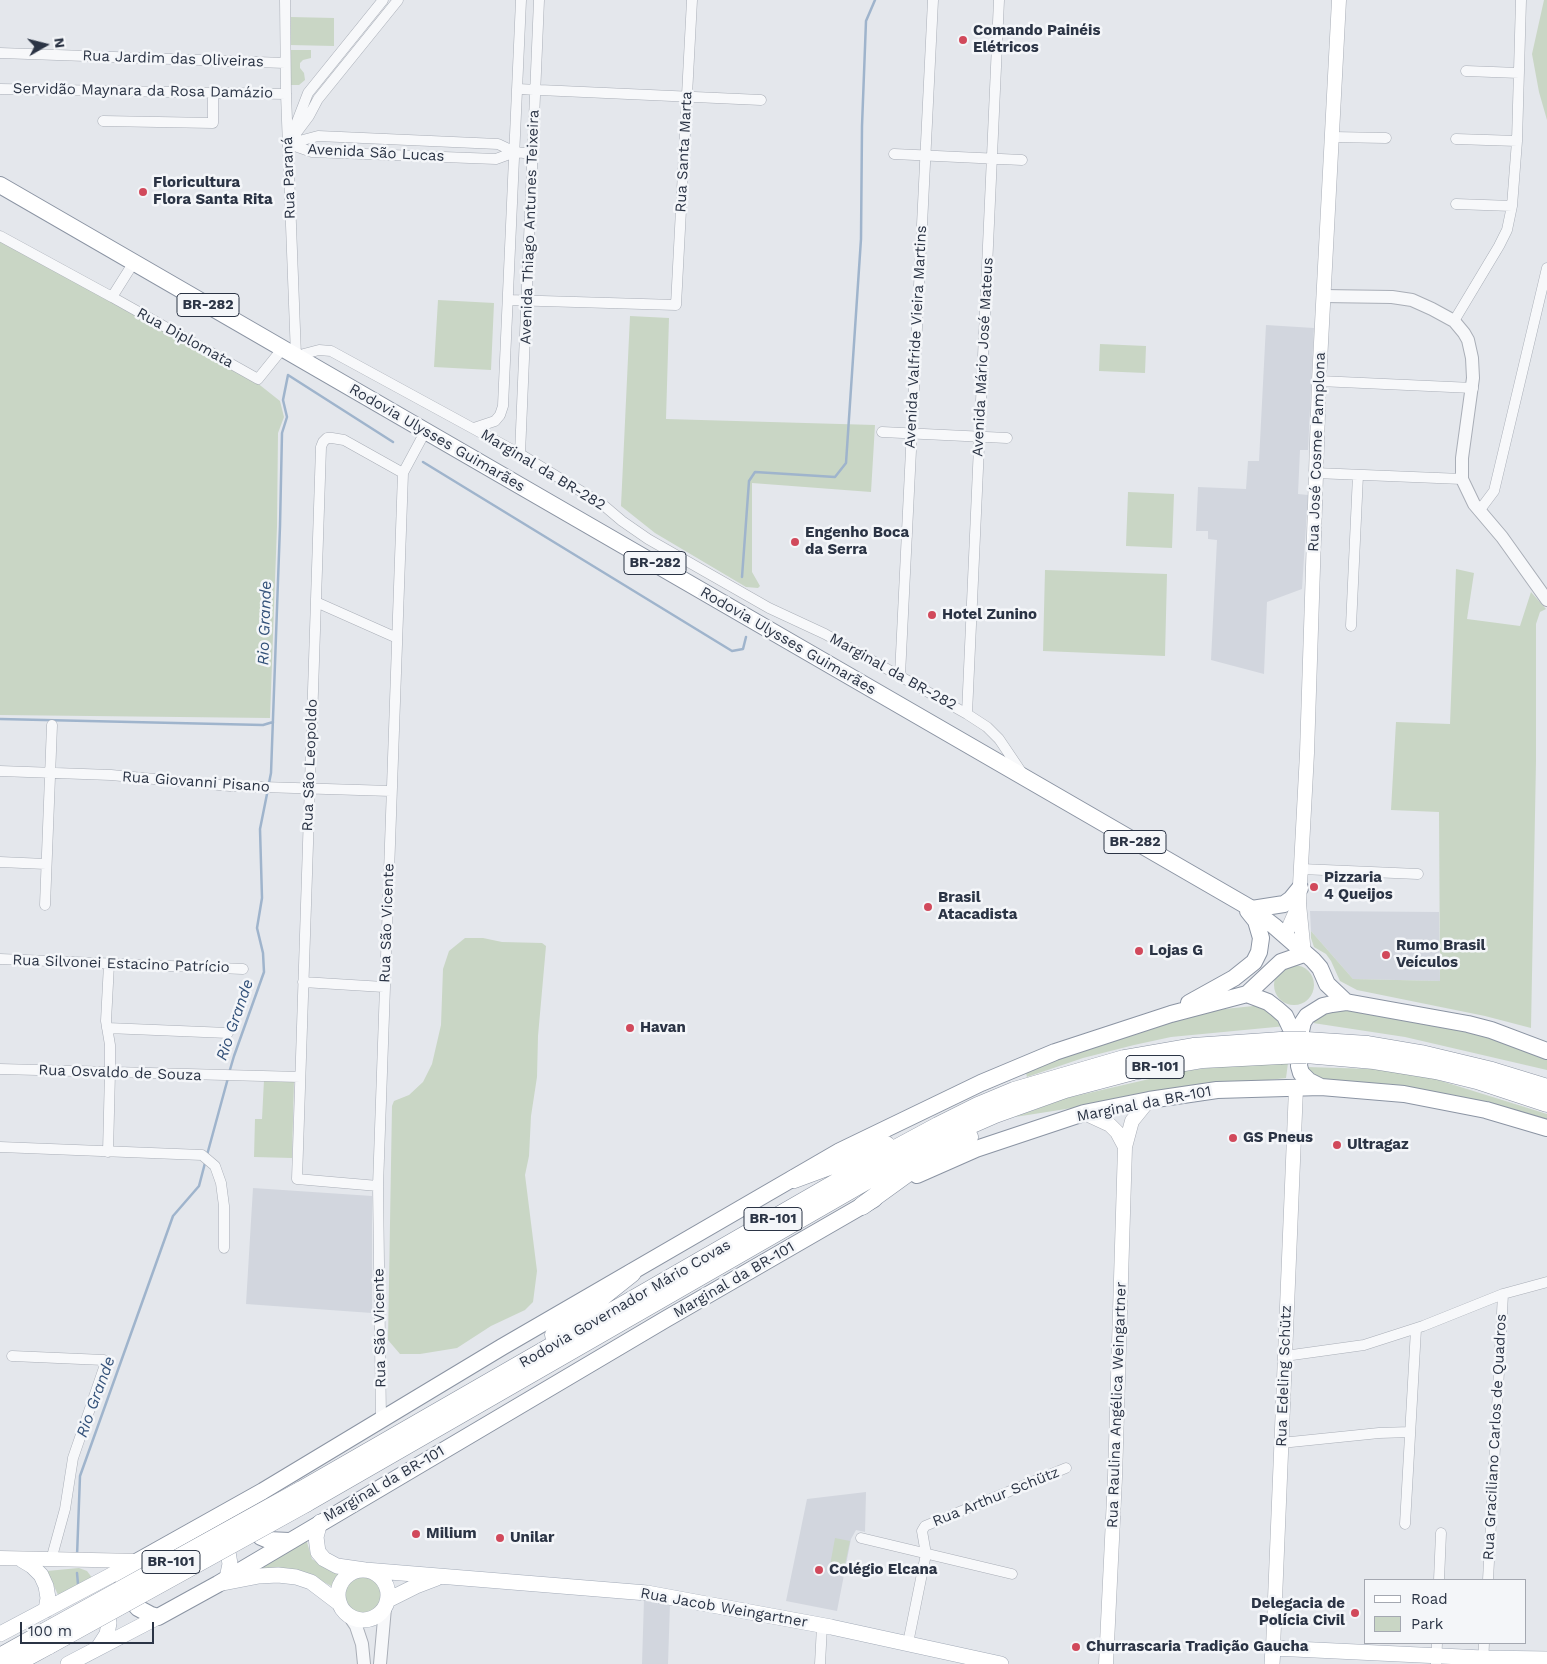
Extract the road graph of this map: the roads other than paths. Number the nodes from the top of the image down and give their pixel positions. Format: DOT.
graph roads {
  1 [pos="285,0"];
  2 [pos="398,0"];
  3 [pos="521,0"];
  4 [pos="539,0"];
  5 [pos="692,0"];
  6 [pos="933,0"];
  7 [pos="999,0"];
  8 [pos="1339,0"];
  9 [pos="1521,0"];
  10 [pos="381,3"];
  11 [pos="388,13"];
  12 [pos="0,53"];
  13 [pos="285,62"];
  14 [pos="1466,71"];
  15 [pos="1519,73"];
  16 [pos="0,89"];
  17 [pos="517,89"];
  18 [pos="536,90"];
  19 [pos="212,93"];
  20 [pos="286,94"];
  21 [pos="687,97"];
  22 [pos="761,100"];
  23 [pos="309,116"];
  24 [pos="103,121"];
  25 [pos="318,136"];
  26 [pos="1333,138"];
  27 [pos="1386,138"];
  28 [pos="1456,139"];
  29 [pos="411,140"];
  30 [pos="1517,141"];
  31 [pos="288,144"];
  32 [pos="514,152"];
  33 [pos="533,154"];
  34 [pos="894,154"];
  35 [pos="411,156"];
  36 [pos="925,156"];
  37 [pos="992,158"];
  38 [pos="1022,160"];
  39 [pos="0,185"];
  40 [pos="1456,204"];
  41 [pos="1512,206"];
  42 [pos="0,236"];
  43 [pos="134,262"];
  44 [pos="1547,268"];
  45 [pos="112,296"];
  46 [pos="1323,296"];
  47 [pos="508,300"];
  48 [pos="527,301"];
  49 [pos="1454,321"];
  50 [pos="289,352"];
  51 [pos="1319,382"];
  52 [pos="1473,388"];
  53 [pos="474,428"];
  54 [pos="425,432"];
  55 [pos="882,432"];
  56 [pos="912,434"];
  57 [pos="980,437"];
  58 [pos="1007,438"];
  59 [pos="520,454"];
  60 [pos="1315,473"];
  61 [pos="403,474"];
  62 [pos="1358,475"];
  63 [pos="1462,479"];
  64 [pos="1479,511"];
  65 [pos="1547,600"];
  66 [pos="316,602"];
  67 [pos="1351,626"];
  68 [pos="397,638"];
  69 [pos="900,675"];
  70 [pos="967,714"];
  71 [pos="52,725"];
  72 [pos="0,771"];
  73 [pos="50,773"];
  74 [pos="1026,780"];
  75 [pos="310,789"];
  76 [pos="392,791"];
  77 [pos="0,862"];
  78 [pos="46,864"];
  79 [pos="1301,869"];
  80 [pos="1418,874"];
  81 [pos="1300,896"];
  82 [pos="45,905"];
  83 [pos="1248,907"];
  84 [pos="1285,936"];
  85 [pos="1304,954"];
  86 [pos="0,959"];
  87 [pos="108,964"];
  88 [pos="1274,967"];
  89 [pos="243,969"];
  90 [pos="1323,976"];
  91 [pos="303,982"];
  92 [pos="384,987"];
  93 [pos="1247,994"];
  94 [pos="1346,1002"];
  95 [pos="1171,1014"];
  96 [pos="107,1028"];
  97 [pos="228,1033"];
  98 [pos="1293,1044"];
  99 [pos="1547,1052"];
  100 [pos="1421,1054"];
  101 [pos="0,1069"];
  102 [pos="110,1072"];
  103 [pos="300,1077"];
  104 [pos="1547,1078"];
  105 [pos="1270,1087"];
  106 [pos="1321,1087"];
  107 [pos="1296,1088"];
  108 [pos="1547,1088"];
  109 [pos="1032,1100"];
  110 [pos="1149,1100"];
  111 [pos="1547,1102"];
  112 [pos="1084,1113"];
  113 [pos="938,1126"];
  114 [pos="1547,1128"];
  115 [pos="0,1147"];
  116 [pos="1125,1147"];
  117 [pos="108,1152"];
  118 [pos="794,1179"];
  119 [pos="378,1186"];
  120 [pos="862,1206"];
  121 [pos="224,1248"];
  122 [pos="632,1273"];
  123 [pos="1547,1282"];
  124 [pos="1503,1294"];
  125 [pos="1416,1329"];
  126 [pos="12,1356"];
  127 [pos="1285,1356"];
  128 [pos="507,1372"];
  129 [pos="381,1420"];
  130 [pos="1410,1432"];
  131 [pos="1281,1443"];
  132 [pos="1066,1468"];
  133 [pos="263,1490"];
  134 [pos="303,1497"];
  135 [pos="320,1522"];
  136 [pos="1405,1524"];
  137 [pos="196,1528"];
  138 [pos="1441,1533"];
  139 [pos="860,1538"];
  140 [pos="288,1541"];
  141 [pos="926,1554"];
  142 [pos="0,1558"];
  143 [pos="22,1560"];
  144 [pos="51,1560"];
  145 [pos="81,1560"];
  146 [pos="138,1561"];
  147 [pos="365,1570"];
  148 [pos="1012,1574"];
  149 [pos="444,1576"];
  150 [pos="108,1577"];
  151 [pos="1440,1579"];
  152 [pos="1488,1579"];
  153 [pos="222,1581"];
  154 [pos="123,1585"];
  155 [pos="65,1600"];
  156 [pos="340,1604"];
  157 [pos="387,1604"];
  158 [pos="46,1610"];
  159 [pos="158,1617"];
  160 [pos="350,1617"];
  161 [pos="822,1626"];
  162 [pos="0,1634"];
  163 [pos="46,1639"];
  164 [pos="908,1643"];
  165 [pos="1273,1648"];
  166 [pos="97,1649"];
  167 [pos="1437,1654"];
  168 [pos="1484,1655"];
  169 [pos="0,1657"];
  170 [pos="1547,1659"];
  171 [pos="14,1664"];
  172 [pos="68,1664"];
  173 [pos="364,1664"];
  174 [pos="380,1664"];
  175 [pos="820,1664"];
  176 [pos="1001,1664"];
  177 [pos="1106,1664"];
  178 [pos="1272,1664"];
  1 -- 13 [label="street, Rua Paraná"];
  2 -- 11 [label="street"];
  3 -- 17 [label="street, Avenida Thiago Antunes Teixeira"];
  4 -- 18 [label="street, Avenida Thiago Antunes Teixeira"];
  5 -- 21 [label="street, Rua Santa Marta"];
  6 -- 36 [label="street, Avenida Valfride Vieira Martins"];
  7 -- 37 [label="street, Avenida Mário José Mateus"];
  8 -- 26 [label="main road, Rua José Cosme Pamplona"];
  9 -- 15 [label="street"];
  10 -- 11 [label="street"];
  10 -- 31 [label="street"];
  11 -- 23 [label="street"];
  12 -- 13 [label="street, Rua Jardim das Oliveiras"];
  13 -- 20 [label="street, Rua Paraná"];
  14 -- 15 [label="street"];
  15 -- 30 [label="street"];
  16 -- 19 [label="street, Servidão Maynara da Rosa Damázio"];
  17 -- 18 [label="street"];
  17 -- 32 [label="street, Avenida Thiago Antunes Teixeira"];
  18 -- 21 [label="street"];
  18 -- 33 [label="street, Avenida Thiago Antunes Teixeira"];
  19 -- 20 [label="street, Servidão Maynara da Rosa Damázio"];
  19 -- 24 [label="street"];
  20 -- 31 [label="street, Rua Paraná"];
  21 -- 22 [label="street"];
  21 -- 48 [label="street, Rua Santa Marta"];
  23 -- 25 [label="street"];
  23 -- 31 [label="street"];
  25 -- 29 [label="street, Avenida São Lucas"];
  25 -- 31 [label="street, Avenida São Lucas"];
  26 -- 27 [label="street"];
  26 -- 46 [label="main road, Rua José Cosme Pamplona"];
  28 -- 30 [label="street"];
  29 -- 32 [label="street, Avenida São Lucas"];
  29 -- 35 [label="street"];
  30 -- 41 [label="street"];
  31 -- 35 [label="street, Avenida São Lucas"];
  31 -- 50 [label="street, Rua Paraná"];
  32 -- 33 [label="street, Avenida São Lucas"];
  32 -- 35 [label="street, Avenida São Lucas"];
  32 -- 47 [label="street, Avenida Thiago Antunes Teixeira"];
  33 -- 48 [label="street, Avenida Thiago Antunes Teixeira"];
  34 -- 36 [label="street"];
  36 -- 37 [label="street"];
  36 -- 56 [label="street, Avenida Valfride Vieira Martins"];
  37 -- 38 [label="street"];
  37 -- 57 [label="street, Avenida Mário José Mateus"];
  39 -- 43 [label="highway, Rodovia Ulysses Guimarães / BR-282"];
  40 -- 41 [label="street"];
  41 -- 49 [label="street"];
  42 -- 45 [label="street, Rua Diplomata"];
  43 -- 45 [label="street"];
  43 -- 50 [label="highway, Rodovia Ulysses Guimarães / BR-282"];
  44 -- 64 [label="street"];
  45 -- 50 [label="street, Rua Diplomata"];
  46 -- 49 [label="street"];
  46 -- 51 [label="main road, Rua José Cosme Pamplona"];
  47 -- 48 [label="street"];
  47 -- 53 [label="street, Avenida Thiago Antunes Teixeira"];
  48 -- 59 [label="street, Avenida Thiago Antunes Teixeira"];
  49 -- 52 [label="street"];
  50 -- 53 [label="street, Marginal da BR-282"];
  50 -- 54 [label="highway, Rodovia Ulysses Guimarães / BR-282"];
  51 -- 52 [label="street"];
  51 -- 60 [label="main road, Rua José Cosme Pamplona"];
  52 -- 63 [label="street"];
  53 -- 59 [label="street, Marginal da BR-282"];
  54 -- 61 [label="street, Rua São Vicente"];
  54 -- 74 [label="highway, Rodovia Ulysses Guimarães / BR-282"];
  55 -- 56 [label="street"];
  56 -- 57 [label="street"];
  56 -- 69 [label="street, Avenida Valfride Vieira Martins"];
  57 -- 58 [label="street"];
  57 -- 70 [label="street, Avenida Mário José Mateus"];
  59 -- 69 [label="street, Marginal da BR-282"];
  60 -- 62 [label="street"];
  60 -- 79 [label="main road, Rua José Cosme Pamplona"];
  61 -- 66 [label="street, Rua São Leopoldo"];
  61 -- 68 [label="street, Rua São Vicente"];
  62 -- 63 [label="street"];
  62 -- 67 [label="street"];
  63 -- 64 [label="street"];
  64 -- 65 [label="street"];
  66 -- 68 [label="street"];
  66 -- 75 [label="street, Rua São Leopoldo"];
  68 -- 76 [label="street, Rua São Vicente"];
  69 -- 70 [label="street, Marginal da BR-282"];
  70 -- 74 [label="street, Marginal da BR-282"];
  71 -- 73 [label="street"];
  72 -- 73 [label="street, Rua Giovanni Pisano"];
  73 -- 75 [label="street, Rua Giovanni Pisano"];
  73 -- 78 [label="street"];
  74 -- 83 [label="highway, Rodovia Ulysses Guimarães / BR-282"];
  75 -- 76 [label="street, Rua Giovanni Pisano"];
  75 -- 91 [label="street, Rua São Leopoldo"];
  76 -- 92 [label="street, Rua São Vicente"];
  77 -- 78 [label="street"];
  78 -- 82 [label="street"];
  79 -- 80 [label="street"];
  79 -- 81 [label="main road, Rua José Cosme Pamplona"];
  81 -- 83 [label="highway"];
  81 -- 84 [label="main road, Rua José Cosme Pamplona"];
  81 -- 85 [label="main road, Rua José Cosme Pamplona"];
  83 -- 84 [label="highway, Rodovia Ulysses Guimarães / BR-282"];
  83 -- 95 [label="highway"];
  84 -- 85 [label="highway, Rodovia Ulysses Guimarães / BR-282"];
  84 -- 88 [label="highway"];
  85 -- 88 [label="highway"];
  85 -- 90 [label="highway, Rodovia Ulysses Guimarães / BR-282"];
  86 -- 87 [label="street, Rua Silvonei Estacino Patrício"];
  87 -- 89 [label="street, Rua Silvonei Estacino Patrício"];
  87 -- 96 [label="street"];
  88 -- 93 [label="highway"];
  90 -- 94 [label="highway, Rodovia Ulysses Guimarães / BR-282"];
  90 -- 98 [label="highway"];
  91 -- 92 [label="street"];
  91 -- 103 [label="street, Rua São Leopoldo"];
  92 -- 119 [label="street, Rua São Vicente"];
  93 -- 95 [label="highway"];
  93 -- 98 [label="highway"];
  94 -- 99 [label="highway"];
  94 -- 106 [label="highway"];
  95 -- 118 [label="highway"];
  96 -- 97 [label="street"];
  96 -- 102 [label="street"];
  98 -- 100 [label="highway, Rodovia Governador Mário Covas / BR-101"];
  98 -- 105 [label="highway"];
  98 -- 109 [label="highway, Rodovia Governador Mário Covas / BR-101"];
  98 -- 111 [label="highway, Rodovia Governador Mário Covas / BR-101"];
  98 -- 113 [label="highway, Rodovia Governador Mário Covas / BR-101"];
  100 -- 104 [label="highway"];
  100 -- 108 [label="highway, Rodovia Governador Mário Covas / BR-101"];
  101 -- 102 [label="street, Rua Osvaldo de Souza"];
  102 -- 103 [label="street, Rua Osvaldo de Souza"];
  102 -- 117 [label="street"];
  103 -- 119 [label="street, Rua São Leopoldo"];
  105 -- 107 [label="highway, Marginal da BR-101"];
  105 -- 110 [label="highway, Marginal da BR-101"];
  106 -- 107 [label="highway, Marginal da BR-101"];
  106 -- 114 [label="highway, Marginal da BR-101"];
  107 -- 127 [label="main road, Rua Edeling Schütz"];
  109 -- 120 [label="highway"];
  109 -- 134 [label="highway, Rodovia Governador Mário Covas / BR-101"];
  110 -- 112 [label="highway, Marginal da BR-101"];
  110 -- 116 [label="main road, Rua Raulina Angélica Weingartner"];
  112 -- 116 [label="main road"];
  112 -- 120 [label="highway, Marginal da BR-101"];
  113 -- 118 [label="highway"];
  113 -- 128 [label="highway, Rodovia Governador Mário Covas / BR-101"];
  115 -- 117 [label="street"];
  116 -- 177 [label="main road, Rua Raulina Angélica Weingartner"];
  117 -- 121 [label="street"];
  118 -- 122 [label="highway"];
  119 -- 129 [label="street, Rua São Vicente"];
  120 -- 135 [label="highway, Marginal da BR-101"];
  122 -- 128 [label="highway"];
  122 -- 129 [label="highway"];
  123 -- 124 [label="street"];
  124 -- 125 [label="street"];
  124 -- 152 [label="street, Rua Graciliano Carlos de Quadros"];
  125 -- 127 [label="street"];
  125 -- 130 [label="street"];
  126 -- 144 [label="street"];
  127 -- 131 [label="main road, Rua Edeling Schütz"];
  128 -- 134 [label="highway, Rodovia Governador Mário Covas / BR-101"];
  129 -- 133 [label="highway"];
  130 -- 131 [label="street"];
  130 -- 136 [label="street"];
  131 -- 165 [label="main road, Rua Edeling Schütz"];
  132 -- 141 [label="street, Rua Arthur Schütz"];
  133 -- 137 [label="highway"];
  133 -- 140 [label="highway"];
  134 -- 163 [label="highway, Rodovia Governador Mário Covas / BR-101, bridge"];
  135 -- 140 [label="highway, Marginal da BR-101"];
  135 -- 147 [label="main road, Rua Jacob Weingartner"];
  137 -- 146 [label="highway"];
  137 -- 153 [label="main road"];
  138 -- 151 [label="street"];
  139 -- 141 [label="street"];
  140 -- 153 [label="highway, Marginal da BR-101"];
  141 -- 148 [label="street"];
  141 -- 164 [label="street, Rua Arthur Schütz"];
  142 -- 143 [label="main road"];
  143 -- 144 [label="main road"];
  143 -- 158 [label="main road"];
  144 -- 145 [label="main road"];
  145 -- 146 [label="main road"];
  145 -- 150 [label="main road"];
  146 -- 150 [label="main road"];
  146 -- 154 [label="highway"];
  147 -- 149 [label="main road, Rua Jacob Weingartner"];
  147 -- 156 [label="main road"];
  147 -- 157 [label="main road"];
  149 -- 157 [label="main road, Rua Jacob Weingartner"];
  149 -- 161 [label="main road, Rua Jacob Weingartner"];
  150 -- 154 [label="main road"];
  150 -- 155 [label="main road"];
  153 -- 156 [label="main road"];
  153 -- 159 [label="highway, Marginal da BR-101"];
  154 -- 159 [label="highway"];
  155 -- 158 [label="main road"];
  155 -- 166 [label="main road"];
  156 -- 160 [label="main road"];
  157 -- 160 [label="main road"];
  157 -- 174 [label="street"];
  158 -- 162 [label="main road"];
  159 -- 166 [label="main road, Marginal da BR-101"];
  160 -- 173 [label="street"];
  161 -- 164 [label="main road, Rua Jacob Weingartner"];
  161 -- 175 [label="street"];
  163 -- 169 [label="highway, Rodovia Governador Mário Covas / BR-101"];
  163 -- 171 [label="highway, Rodovia Governador Mário Covas / BR-101"];
  164 -- 176 [label="main road, Rua Jacob Weingartner"];
  165 -- 167 [label="main road"];
  165 -- 178 [label="main road, Rua Edeling Schütz"];
  166 -- 172 [label="main road, Marginal da BR-101"];
  167 -- 168 [label="main road"];
  168 -- 170 [label="main road"];
}
